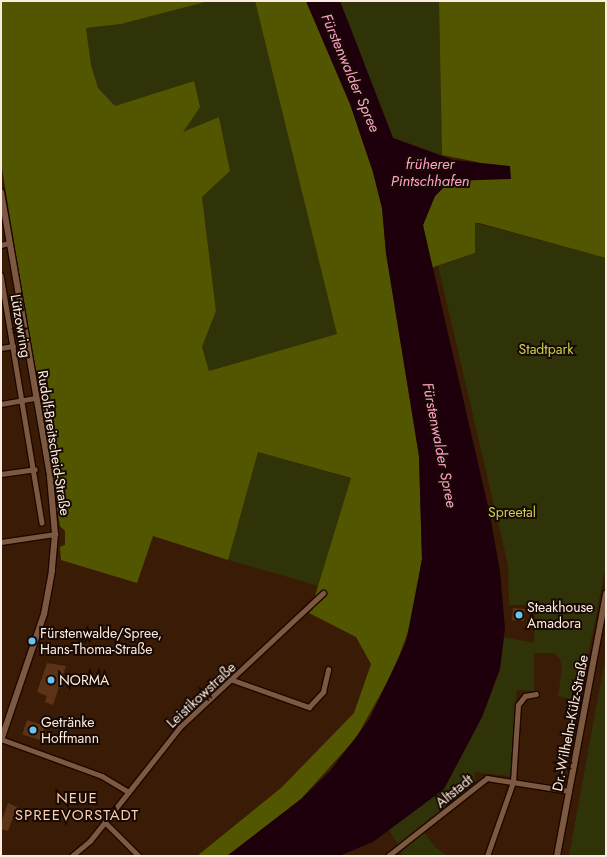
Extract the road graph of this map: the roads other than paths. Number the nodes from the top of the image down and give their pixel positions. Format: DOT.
graph roads {
  1 [pos="1,192"];
  2 [pos="9,243"];
  3 [pos="1,245"];
  4 [pos="1,275"];
  5 [pos="2,282"];
  6 [pos="13,346"];
  7 [pos="1,348"];
  8 [pos="36,398"];
  9 [pos="23,400"];
  10 [pos="1,404"];
  11 [pos="35,469"];
  12 [pos="1,474"];
  13 [pos="42,523"];
  14 [pos="55,534"];
  15 [pos="1,542"];
  16 [pos="323,593"];
  17 [pos="606,594"];
  18 [pos="328,670"];
  19 [pos="233,680"];
  20 [pos="536,694"];
  21 [pos="1,740"];
  22 [pos="513,782"];
  23 [pos="569,791"];
  24 [pos="129,792"];
  25 [pos="105,822"];
  26 [pos="72,856"];
  27 [pos="139,856"];
  28 [pos="388,856"];
  29 [pos="487,856"];
  30 [pos="558,856"];
  1 -- 2 [label="main road, Rudolf-Breitscheid-Straße"];
  2 -- 3 [label="street"];
  2 -- 8 [label="main road, Rudolf-Breitscheid-Straße"];
  4 -- 5 [label="street, Lützowring"];
  5 -- 6 [label="street, Lützowring"];
  6 -- 7 [label="street"];
  6 -- 9 [label="street, Lützowring"];
  8 -- 9 [label="street"];
  8 -- 14 [label="main road, Rudolf-Breitscheid-Straße"];
  9 -- 10 [label="street"];
  9 -- 11 [label="street, Lützowring"];
  11 -- 12 [label="street"];
  11 -- 13 [label="street, Lützowring"];
  14 -- 15 [label="street"];
  14 -- 21 [label="main road, Rudolf-Breitscheid-Straße"];
  16 -- 19 [label="street, Leistikowstraße"];
  17 -- 23 [label="main road, Dr.-Wilhelm-Külz-Straße"];
  18 -- 19 [label="street"];
  19 -- 24 [label="street, Leistikowstraße"];
  20 -- 22 [label="street"];
  21 -- 24 [label="street"];
  22 -- 23 [label="street, Altstadt"];
  22 -- 28 [label="street, Altstadt"];
  22 -- 29 [label="street"];
  23 -- 30 [label="main road, Dr.-Wilhelm-Külz-Straße"];
  24 -- 25 [label="street, Leistikowstraße"];
  25 -- 26 [label="street, Leistikowstraße"];
  25 -- 27 [label="street"];
}
